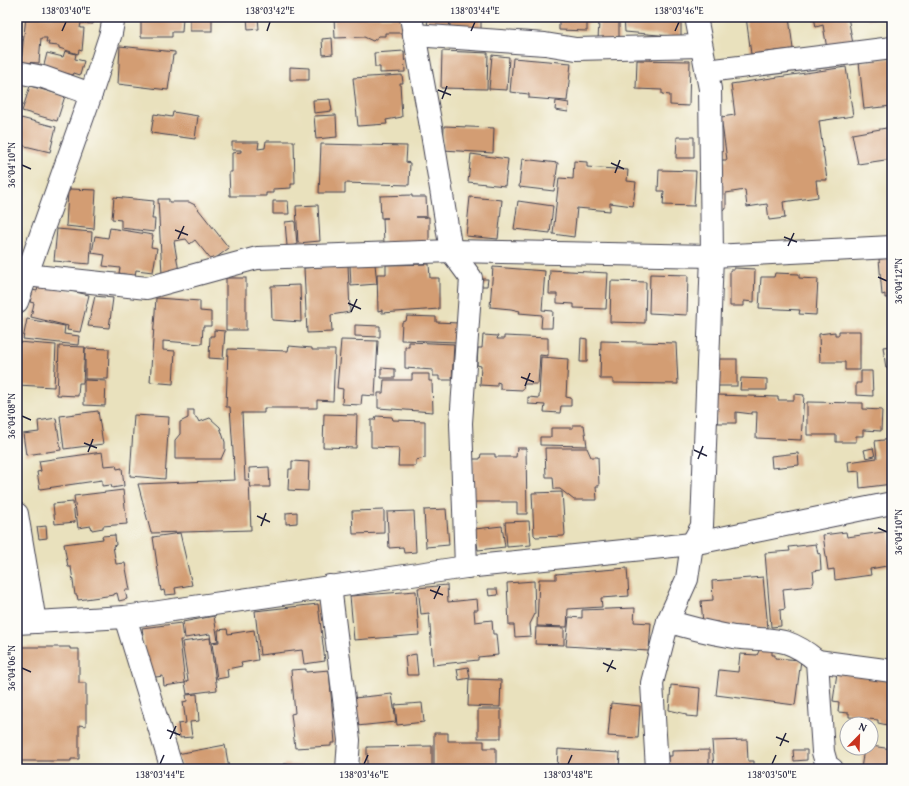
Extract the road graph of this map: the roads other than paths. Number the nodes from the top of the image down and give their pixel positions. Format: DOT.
graph roads {
  1 [pos="114,17"];
  2 [pos="696,17"];
  3 [pos="413,26"];
  4 [pos="701,46"];
  5 [pos="892,48"];
  6 [pos="707,71"];
  7 [pos="17,72"];
  8 [pos="91,94"];
  9 [pos="892,247"];
  10 [pos="451,251"];
  11 [pos="712,256"];
  12 [pos="26,275"];
  13 [pos="17,302"];
  14 [pos="892,503"];
  15 [pos="17,514"];
  16 [pos="692,544"];
  17 [pos="466,567"];
  18 [pos="330,586"];
  19 [pos="125,617"];
  20 [pos="668,621"];
  21 [pos="26,623"];
  22 [pos="817,661"];
  23 [pos="892,671"];
  24 [pos="172,769"];
  25 [pos="348,769"];
  26 [pos="657,769"];
  27 [pos="832,769"];
  1 -- 8 [label="street"];
  2 -- 4 [label="street"];
  3 -- 4 [label="street"];
  3 -- 10 [label="street"];
  4 -- 6 [label="street"];
  5 -- 6 [label="street"];
  6 -- 11 [label="street"];
  7 -- 8 [label="street"];
  8 -- 12 [label="street"];
  9 -- 11 [label="street"];
  10 -- 11 [label="street"];
  10 -- 12 [label="street"];
  10 -- 17 [label="street"];
  11 -- 16 [label="street"];
  12 -- 13 [label="street"];
  14 -- 16 [label="street"];
  15 -- 21 [label="street"];
  16 -- 17 [label="street"];
  16 -- 20 [label="street"];
  17 -- 18 [label="street"];
  18 -- 19 [label="street"];
  18 -- 25 [label="street"];
  19 -- 21 [label="street"];
  19 -- 24 [label="street"];
  20 -- 22 [label="street"];
  20 -- 26 [label="street"];
  22 -- 23 [label="street"];
  22 -- 27 [label="street"];
}
